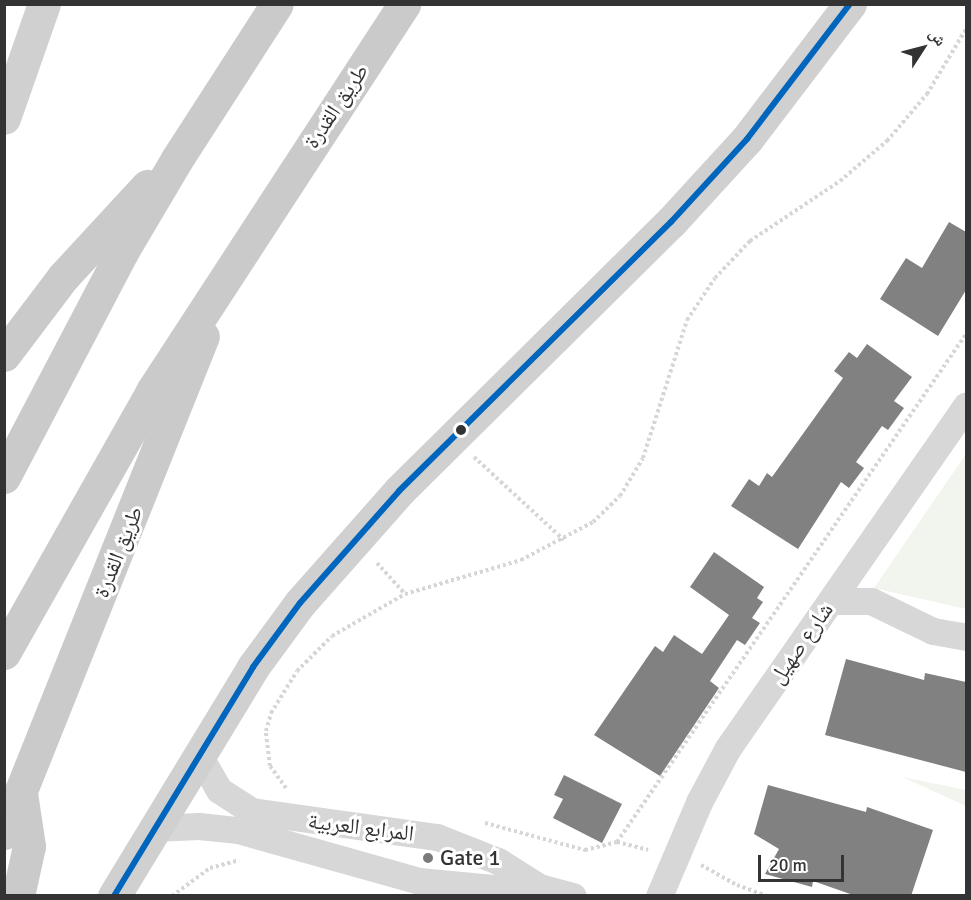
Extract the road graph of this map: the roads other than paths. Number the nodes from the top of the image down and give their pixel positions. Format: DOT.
graph roads {
  1 [pos="44,4"];
  2 [pos="277,4"];
  3 [pos="404,4"];
  4 [pos="850,4"];
  5 [pos="4,118"];
  6 [pos="177,159"];
  7 [pos="229,270"];
  8 [pos="4,355"];
  9 [pos="966,406"];
  10 [pos="4,477"];
  11 [pos="831,601"];
  12 [pos="966,637"];
  13 [pos="4,653"];
  14 [pos="200,757"];
  15 [pos="21,794"];
  16 [pos="154,828"];
  17 [pos="386,829"];
  18 [pos="4,833"];
  19 [pos="498,861"];
  20 [pos="378,871"];
  21 [pos="539,887"];
  22 [pos="493,888"];
  23 [pos="18,896"];
  24 [pos="114,896"];
  25 [pos="573,896"];
  26 [pos="659,896"];
  1 -- 5 [label="street"];
  2 -- 6 [label="main road"];
  3 -- 7 [label="main road, طريق القدرة"];
  4 -- 14 [label="street"];
  6 -- 8 [label="main road"];
  6 -- 10 [label="main road"];
  7 -- 13 [label="main road, طريق القدرة"];
  7 -- 15 [label="main road, طريق القدرة"];
  9 -- 11 [label="street, شارع صهيل"];
  11 -- 12 [label="street"];
  11 -- 26 [label="street, شارع صهيل"];
  14 -- 16 [label="street"];
  14 -- 17 [label="street, المرابع العربية"];
  15 -- 18 [label="main road, طريق القدرة"];
  15 -- 23 [label="main road"];
  16 -- 20 [label="street, المرابع العربية"];
  16 -- 24 [label="street"];
  17 -- 19 [label="street, المرابع العربية"];
  17 -- 20 [label="street"];
  19 -- 21 [label="street, المرابع العربية"];
  19 -- 22 [label="street"];
  20 -- 22 [label="street, المرابع العربية"];
  21 -- 22 [label="street, المرابع العربية"];
  21 -- 25 [label="street"];
}
